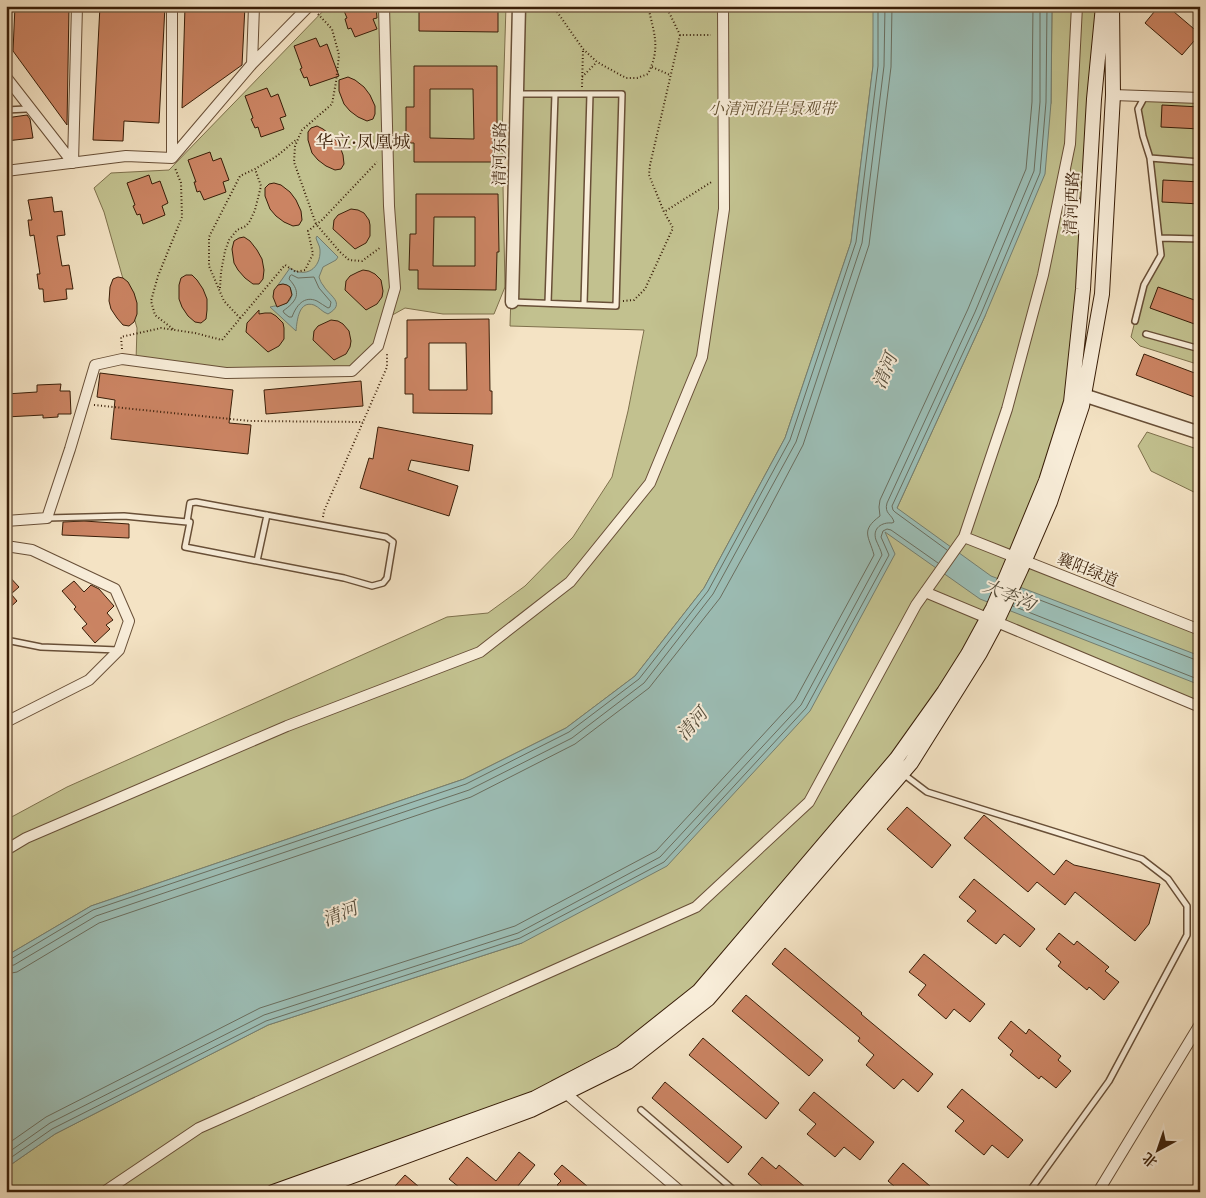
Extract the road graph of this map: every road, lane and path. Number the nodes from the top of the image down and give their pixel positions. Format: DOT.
graph roads {
  1 [pos="77,6"];
  2 [pos="172,6"];
  3 [pos="254,6"];
  4 [pos="384,6"];
  5 [pos="519,6"];
  6 [pos="553,6"];
  7 [pos="648,6"];
  8 [pos="666,6"];
  9 [pos="723,6"];
  10 [pos="1077,6"];
  11 [pos="1103,6"];
  12 [pos="1112,6"];
  13 [pos="312,9"];
  14 [pos="680,35"];
  15 [pos="724,36"];
  16 [pos="583,49"];
  17 [pos="597,62"];
  18 [pos="252,64"];
  19 [pos="652,67"];
  20 [pos="671,76"];
  21 [pos="6,77"];
  22 [pos="582,77"];
  23 [pos="517,94"];
  24 [pos="555,94"];
  25 [pos="582,94"];
  26 [pos="590,94"];
  27 [pos="1112,95"];
  28 [pos="1146,96"];
  29 [pos="1200,98"];
  30 [pos="26,109"];
  31 [pos="6,110"];
  32 [pos="299,138"];
  33 [pos="387,151"];
  34 [pos="172,158"];
  35 [pos="1150,158"];
  36 [pos="1200,162"];
  37 [pos="73,163"];
  38 [pos="256,170"];
  39 [pos="1065,170"];
  40 [pos="6,171"];
  41 [pos="724,174"];
  42 [pos="664,212"];
  43 [pos="316,224"];
  44 [pos="1086,237"];
  45 [pos="1159,238"];
  46 [pos="1200,239"];
  47 [pos="392,240"];
  48 [pos="220,290"];
  49 [pos="616,301"];
  50 [pos="512,302"];
  51 [pos="548,303"];
  52 [pos="584,304"];
  53 [pos="240,318"];
  54 [pos="1135,321"];
  55 [pos="175,330"];
  56 [pos="1146,334"];
  57 [pos="378,346"];
  58 [pos="1200,349"];
  59 [pos="122,359"];
  60 [pos="1076,396"];
  61 [pos="83,404"];
  62 [pos="363,422"];
  63 [pos="1200,433"];
  64 [pos="266,515"];
  65 [pos="47,518"];
  66 [pos="6,521"];
  67 [pos="187,522"];
  68 [pos="321,525"];
  69 [pos="962,541"];
  70 [pos="6,546"];
  71 [pos="257,561"];
  72 [pos="1018,563"];
  73 [pos="926,590"];
  74 [pos="994,616"];
  75 [pos="1200,630"];
  76 [pos="6,640"];
  77 [pos="119,650"];
  78 [pos="1200,707"];
  79 [pos="6,722"];
  80 [pos="902,773"];
  81 [pos="6,850"];
  82 [pos="1200,1024"];
  83 [pos="561,1090"];
  84 [pos="641,1110"];
  85 [pos="104,1192"];
  86 [pos="273,1192"];
  87 [pos="309,1192"];
  88 [pos="681,1192"];
  89 [pos="736,1192"];
  90 [pos="1029,1192"];
  91 [pos="1098,1192"];
  1 -- 37 [label="street"];
  2 -- 34 [label="street"];
  3 -- 18 [label="street"];
  4 -- 33 [label="street"];
  5 -- 23 [label="street, 清河东路"];
  6 -- 16 [label="path"];
  7 -- 19 [label="path"];
  8 -- 14 [label="path"];
  9 -- 15 [label="street"];
  10 -- 39 [label="street"];
  11 -- 44 [label="main road, 清河西路"];
  12 -- 27 [label="main road"];
  13 -- 18 [label="street"];
  13 -- 32 [label="path"];
  14 -- 15 [label="path"];
  14 -- 20 [label="path"];
  15 -- 41 [label="street"];
  16 -- 17 [label="path"];
  16 -- 22 [label="path"];
  17 -- 19 [label="path"];
  17 -- 22 [label="path"];
  18 -- 34 [label="street"];
  19 -- 20 [label="path"];
  20 -- 42 [label="path"];
  21 -- 37 [label="street"];
  22 -- 25 [label="path"];
  23 -- 24 [label="lane"];
  23 -- 50 [label="street, 清河东路"];
  24 -- 25 [label="lane"];
  24 -- 51 [label="lane"];
  25 -- 26 [label="lane"];
  26 -- 49 [label="lane"];
  26 -- 52 [label="lane"];
  27 -- 28 [label="street"];
  27 -- 60 [label="main road"];
  28 -- 29 [label="street"];
  28 -- 35 [label="lane"];
  30 -- 31 [label="lane"];
  32 -- 38 [label="path"];
  32 -- 43 [label="path"];
  33 -- 43 [label="path"];
  33 -- 47 [label="street"];
  34 -- 37 [label="street"];
  34 -- 55 [label="path"];
  35 -- 36 [label="lane"];
  35 -- 45 [label="lane"];
  37 -- 40 [label="street"];
  38 -- 48 [label="path"];
  38 -- 48 [label="path"];
  39 -- 44 [label="street"];
  39 -- 69 [label="street"];
  41 -- 42 [label="path"];
  41 -- 81 [label="street"];
  42 -- 49 [label="path"];
  43 -- 47 [label="path"];
  43 -- 53 [label="path"];
  44 -- 60 [label="main road, 清河西路"];
  45 -- 46 [label="lane"];
  45 -- 54 [label="lane"];
  47 -- 57 [label="street"];
  48 -- 53 [label="path"];
  49 -- 52 [label="lane"];
  50 -- 51 [label="lane"];
  51 -- 52 [label="lane"];
  53 -- 55 [label="path"];
  55 -- 59 [label="path"];
  56 -- 58 [label="lane"];
  57 -- 59 [label="street"];
  57 -- 62 [label="path"];
  59 -- 61 [label="street"];
  60 -- 63 [label="street"];
  60 -- 72 [label="main road"];
  61 -- 62 [label="path"];
  61 -- 65 [label="street"];
  62 -- 68 [label="path"];
  64 -- 67 [label="lane"];
  64 -- 68 [label="lane"];
  64 -- 71 [label="lane"];
  65 -- 66 [label="street"];
  65 -- 67 [label="lane"];
  67 -- 71 [label="lane"];
  68 -- 71 [label="lane"];
  69 -- 72 [label="street, 襄阳绿道"];
  69 -- 73 [label="street"];
  70 -- 77 [label="street"];
  72 -- 74 [label="main road"];
  72 -- 75 [label="street, 襄阳绿道"];
  73 -- 74 [label="street"];
  73 -- 85 [label="street"];
  74 -- 78 [label="street"];
  74 -- 80 [label="main road"];
  74 -- 83 [label="main road"];
  76 -- 77 [label="lane"];
  77 -- 79 [label="street"];
  80 -- 83 [label="main road"];
  80 -- 90 [label="lane"];
  82 -- 91 [label="street"];
  83 -- 86 [label="main road"];
  83 -- 87 [label="main road"];
  83 -- 88 [label="street"];
  84 -- 89 [label="lane"];
}
